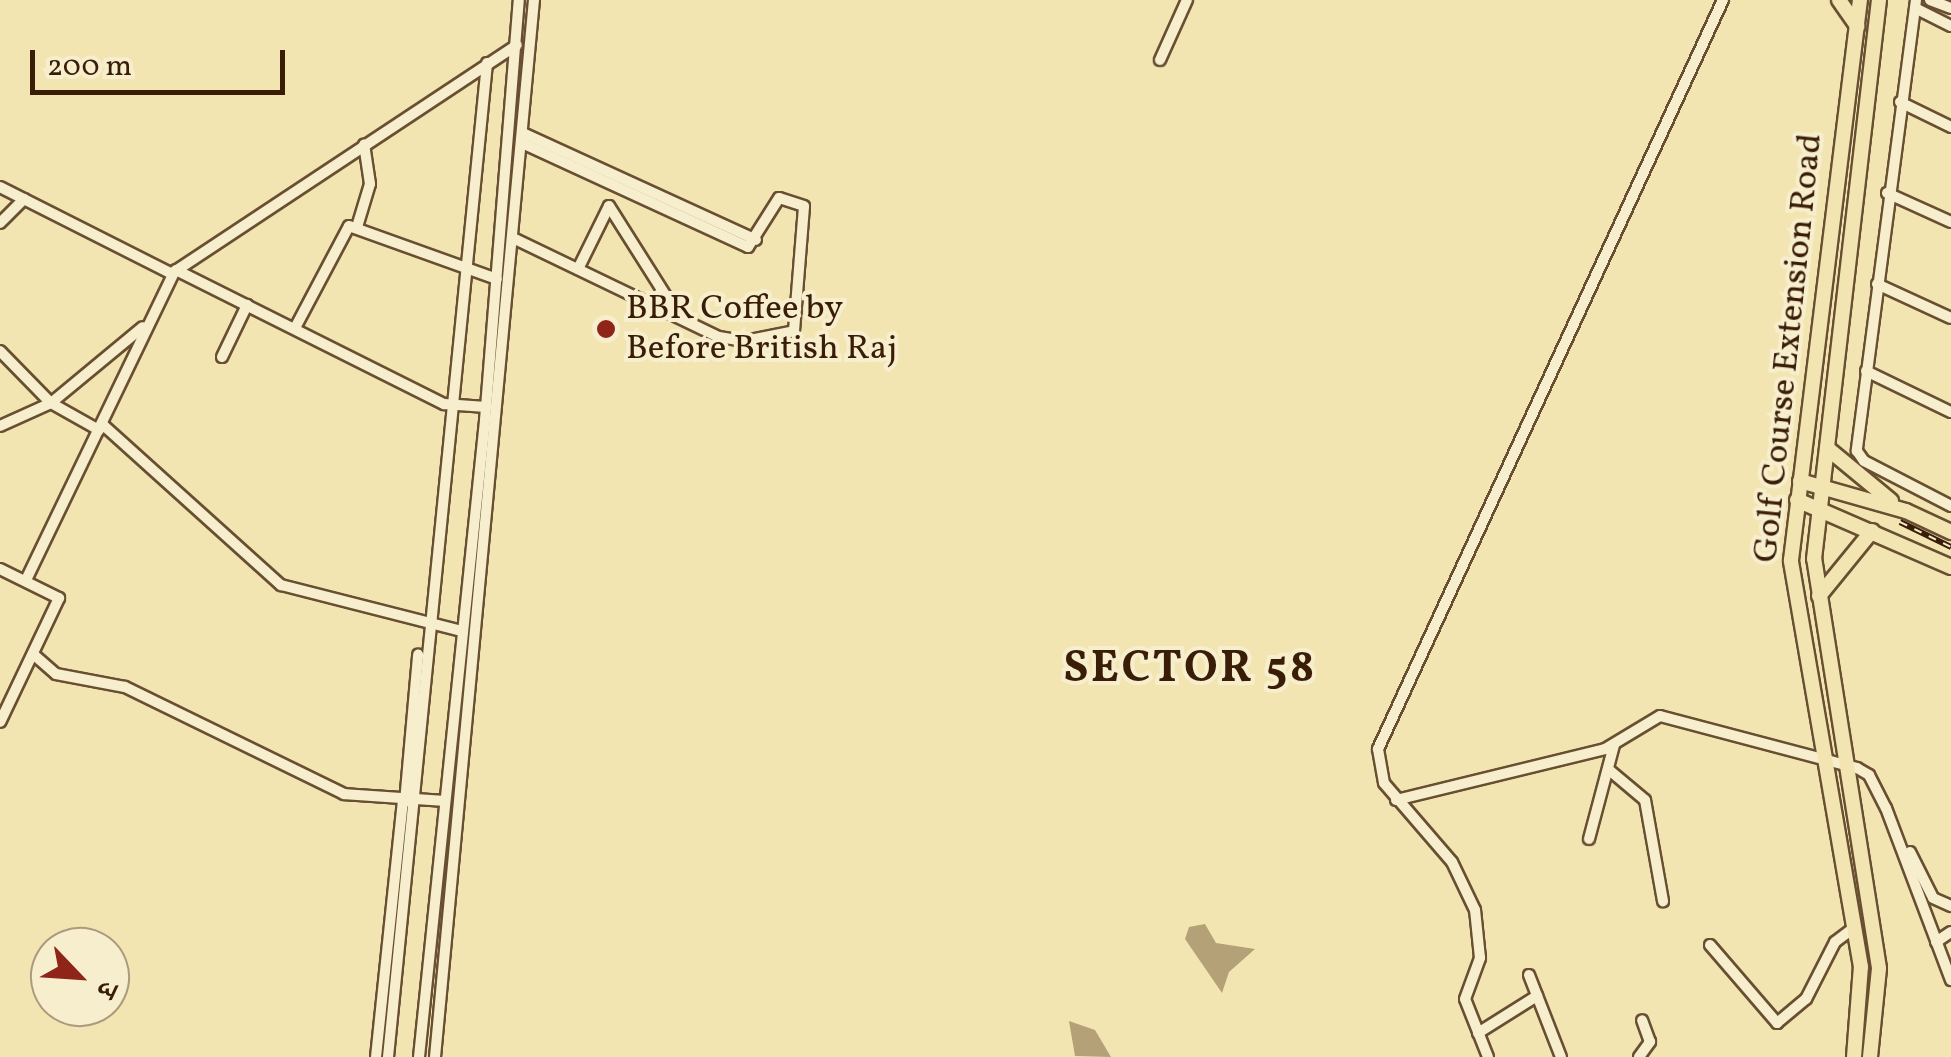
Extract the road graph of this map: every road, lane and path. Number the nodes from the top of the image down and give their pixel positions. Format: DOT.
graph roads {
  1 [pos="520,0"];
  2 [pos="534,0"];
  3 [pos="1186,0"];
  4 [pos="1724,0"];
  5 [pos="1840,0"];
  6 [pos="1860,0"];
  7 [pos="1879,0"];
  8 [pos="1930,0"];
  9 [pos="1915,4"];
  10 [pos="1951,8"];
  11 [pos="1927,14"];
  12 [pos="1857,26"];
  13 [pos="1951,26"];
  14 [pos="531,44"];
  15 [pos="517,45"];
  16 [pos="1160,60"];
  17 [pos="487,62"];
  18 [pos="1900,102"];
  19 [pos="1951,127"];
  20 [pos="524,140"];
  21 [pos="364,144"];
  22 [pos="0,188"];
  23 [pos="1886,194"];
  24 [pos="24,199"];
  25 [pos="1951,222"];
  26 [pos="0,223"];
  27 [pos="357,227"];
  28 [pos="515,239"];
  29 [pos="470,268"];
  30 [pos="578,268"];
  31 [pos="174,272"];
  32 [pos="497,280"];
  33 [pos="1877,284"];
  34 [pos="247,305"];
  35 [pos="676,316"];
  36 [pos="1951,318"];
  37 [pos="148,323"];
  38 [pos="295,328"];
  39 [pos="0,352"];
  40 [pos="222,357"];
  41 [pos="1866,371"];
  42 [pos="51,403"];
  43 [pos="456,406"];
  44 [pos="486,407"];
  45 [pos="1951,412"];
  46 [pos="0,426"];
  47 [pos="100,427"];
  48 [pos="1827,448"];
  49 [pos="1800,480"];
  50 [pos="1822,488"];
  51 [pos="1797,500"];
  52 [pos="1819,506"];
  53 [pos="1951,506"];
  54 [pos="1906,511"];
  55 [pos="1872,531"];
  56 [pos="1951,532"];
  57 [pos="1951,567"];
  58 [pos="0,569"];
  59 [pos="26,580"];
  60 [pos="1818,598"];
  61 [pos="435,628"];
  62 [pos="461,631"];
  63 [pos="33,654"];
  64 [pos="418,655"];
  65 [pos="0,722"];
  66 [pos="1614,745"];
  67 [pos="1826,764"];
  68 [pos="1845,765"];
  69 [pos="1608,768"];
  70 [pos="1396,800"];
  71 [pos="444,801"];
  72 [pos="408,802"];
  73 [pos="1589,840"];
  74 [pos="1910,852"];
  75 [pos="1663,900"];
  76 [pos="1951,906"];
  77 [pos="1855,927"];
  78 [pos="1951,932"];
  79 [pos="1936,942"];
  80 [pos="1710,945"];
  81 [pos="1529,974"];
  82 [pos="1951,980"];
  83 [pos="1537,996"];
  84 [pos="1642,1020"];
  85 [pos="1478,1033"];
  86 [pos="376,1057"];
  87 [pos="388,1057"];
  88 [pos="419,1057"];
  89 [pos="435,1057"];
  90 [pos="1488,1057"];
  91 [pos="1561,1057"];
  92 [pos="1640,1057"];
  93 [pos="1854,1057"];
  94 [pos="1870,1057"];
  1 -- 15 [label="street"];
  2 -- 14 [label="street"];
  3 -- 16 [label="street"];
  4 -- 70 [label="street"];
  5 -- 12 [label="main road"];
  6 -- 12 [label="main road, Golf Course Extension Road"];
  7 -- 48 [label="main road, Golf Course Extension Road"];
  8 -- 10 [label="street"];
  8 -- 11 [label="street"];
  9 -- 11 [label="street"];
  9 -- 18 [label="street"];
  11 -- 13 [label="street"];
  12 -- 49 [label="main road, Golf Course Extension Road"];
  14 -- 15 [label="street"];
  14 -- 20 [label="street"];
  15 -- 17 [label="street"];
  15 -- 32 [label="street"];
  17 -- 21 [label="street"];
  17 -- 29 [label="street"];
  18 -- 19 [label="street"];
  18 -- 23 [label="street"];
  20 -- 28 [label="street"];
  20 -- 35 [label="street"];
  21 -- 27 [label="street"];
  21 -- 31 [label="street"];
  22 -- 24 [label="street"];
  23 -- 25 [label="street"];
  23 -- 33 [label="street"];
  24 -- 26 [label="street"];
  24 -- 31 [label="street"];
  27 -- 29 [label="street"];
  27 -- 38 [label="street"];
  28 -- 30 [label="street"];
  28 -- 89 [label="street"];
  29 -- 32 [label="street"];
  29 -- 43 [label="street"];
  30 -- 35 [label="street"];
  30 -- 35 [label="street"];
  31 -- 34 [label="street"];
  31 -- 37 [label="street"];
  32 -- 44 [label="street"];
  33 -- 36 [label="street"];
  33 -- 41 [label="street"];
  34 -- 38 [label="street"];
  34 -- 40 [label="street"];
  37 -- 42 [label="street"];
  37 -- 47 [label="street"];
  38 -- 43 [label="street"];
  39 -- 42 [label="street"];
  41 -- 45 [label="street"];
  41 -- 53 [label="street"];
  42 -- 46 [label="street"];
  42 -- 47 [label="street"];
  43 -- 44 [label="street"];
  43 -- 61 [label="street"];
  44 -- 62 [label="street"];
  47 -- 59 [label="street"];
  47 -- 61 [label="street"];
  48 -- 50 [label="main road, Golf Course Extension Road"];
  48 -- 54 [label="main road"];
  49 -- 50 [label="main road"];
  49 -- 51 [label="main road, Golf Course Extension Road"];
  50 -- 52 [label="main road, Golf Course Extension Road"];
  50 -- 54 [label="main road"];
  51 -- 52 [label="main road"];
  51 -- 67 [label="main road, Golf Course Extension Road"];
  52 -- 55 [label="main road"];
  52 -- 60 [label="main road, Golf Course Extension Road"];
  54 -- 56 [label="main road"];
  55 -- 57 [label="main road"];
  55 -- 60 [label="main road"];
  58 -- 59 [label="street"];
  59 -- 63 [label="street"];
  60 -- 68 [label="main road, Golf Course Extension Road"];
  61 -- 62 [label="street"];
  61 -- 72 [label="street"];
  62 -- 71 [label="street"];
  63 -- 65 [label="street"];
  63 -- 72 [label="street"];
  64 -- 72 [label="street"];
  66 -- 67 [label="street"];
  66 -- 69 [label="street"];
  66 -- 70 [label="street"];
  67 -- 68 [label="street"];
  67 -- 77 [label="main road, Golf Course Extension Road"];
  68 -- 79 [label="street"];
  68 -- 94 [label="main road, Golf Course Extension Road"];
  69 -- 73 [label="street"];
  69 -- 75 [label="street"];
  70 -- 85 [label="street"];
  71 -- 72 [label="street"];
  71 -- 88 [label="street"];
  72 -- 86 [label="street"];
  72 -- 87 [label="street"];
  74 -- 76 [label="street"];
  77 -- 80 [label="street"];
  77 -- 93 [label="main road, Golf Course Extension Road"];
  78 -- 79 [label="street"];
  79 -- 82 [label="street"];
  81 -- 83 [label="street"];
  83 -- 85 [label="street"];
  83 -- 91 [label="street"];
  84 -- 92 [label="street"];
  85 -- 90 [label="street"];
}
